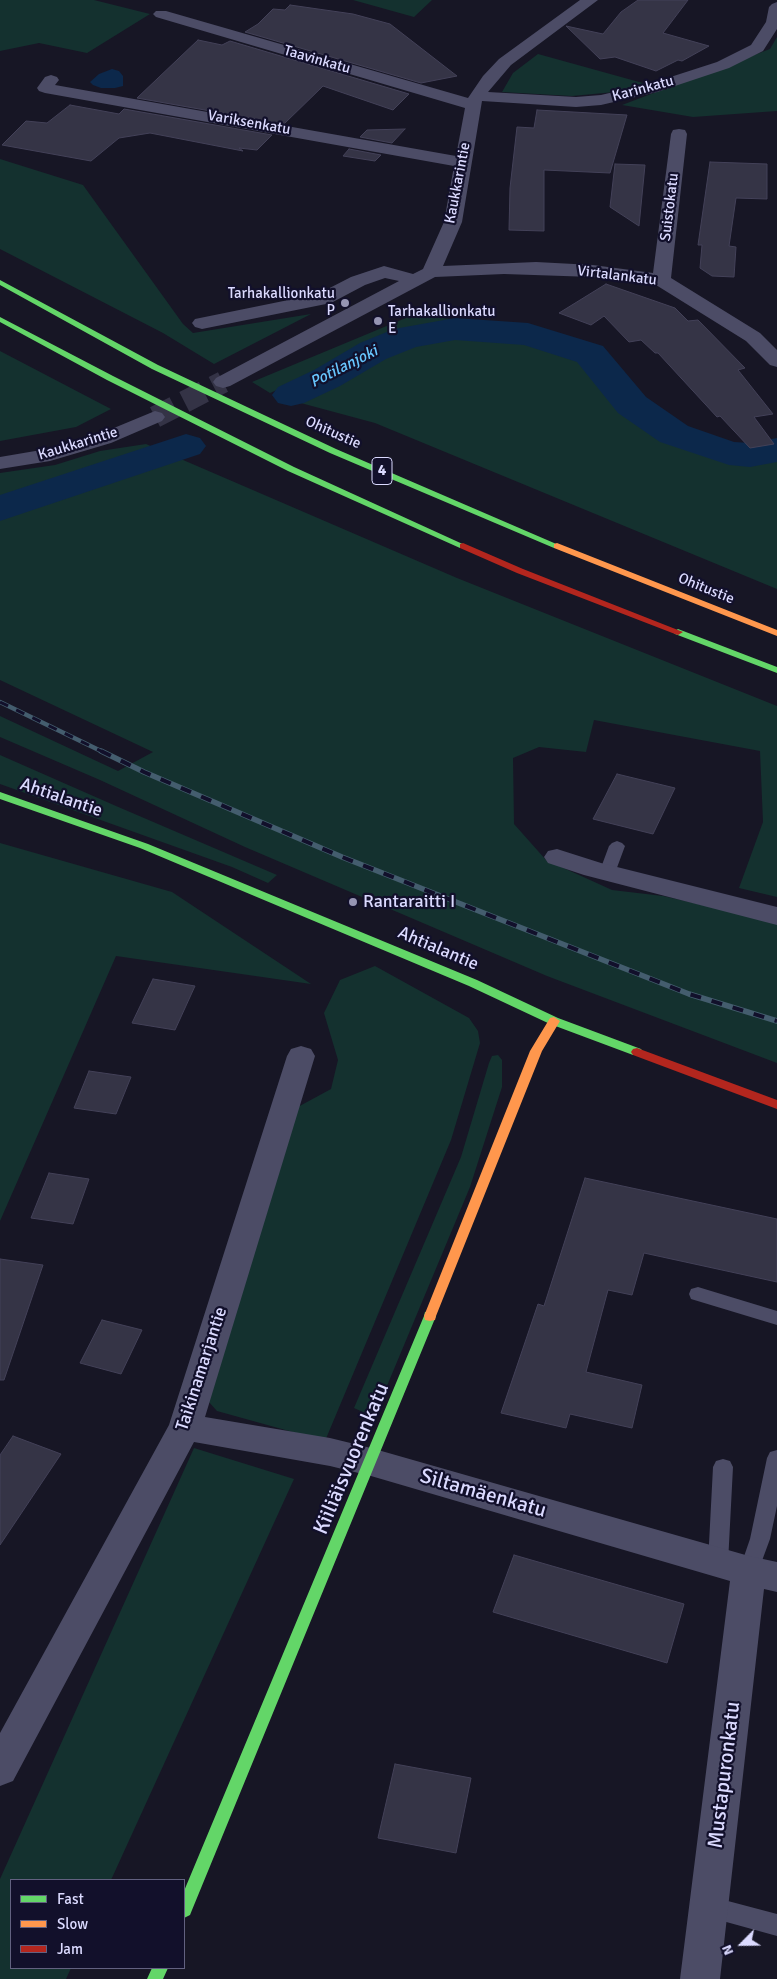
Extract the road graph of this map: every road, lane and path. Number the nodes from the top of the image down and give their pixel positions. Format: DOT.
graph roads {
  1 [pos="590,0"];
  2 [pos="777,7"];
  3 [pos="161,14"];
  4 [pos="51,80"];
  5 [pos="475,100"];
  6 [pos="679,134"];
  7 [pos="463,162"];
  8 [pos="423,276"];
  9 [pos="661,280"];
  10 [pos="0,282"];
  11 [pos="0,319"];
  12 [pos="202,323"];
  13 [pos="777,361"];
  14 [pos="223,382"];
  15 [pos="155,417"];
  16 [pos="0,463"];
  17 [pos="777,633"];
  18 [pos="777,670"];
  19 [pos="0,795"];
  20 [pos="617,846"];
  21 [pos="557,857"];
  22 [pos="607,873"];
  23 [pos="777,916"];
  24 [pos="554,1021"];
  25 [pos="301,1056"];
  26 [pos="777,1105"];
  27 [pos="698,1294"];
  28 [pos="777,1318"];
  29 [pos="185,1427"];
  30 [pos="777,1458"];
  31 [pos="371,1462"];
  32 [pos="723,1467"];
  33 [pos="748,1570"];
  34 [pos="0,1769"];
  35 [pos="709,1907"];
  36 [pos="185,1908"];
  37 [pos="777,1925"];
  38 [pos="700,1979"];
  1 -- 5 [label="street, Kaukkarintie"];
  2 -- 5 [label="street, Karinkatu"];
  3 -- 5 [label="street, Taavinkatu"];
  4 -- 7 [label="street, Variksenkatu"];
  5 -- 7 [label="street, Kaukkarintie"];
  6 -- 9 [label="street, Suistokatu"];
  7 -- 8 [label="street, Kaukkarintie"];
  8 -- 9 [label="street, Virtalankatu"];
  8 -- 12 [label="street"];
  8 -- 14 [label="street"];
  9 -- 13 [label="street, Virtalankatu"];
  10 -- 17 [label="main road, Ohitustie / 4"];
  11 -- 18 [label="main road, 4"];
  15 -- 16 [label="street, Kaukkarintie"];
  19 -- 24 [label="main road, Ahtialantie"];
  20 -- 22 [label="lane"];
  21 -- 22 [label="street"];
  22 -- 23 [label="street"];
  24 -- 26 [label="main road, Ahtialantie"];
  24 -- 31 [label="main road, Kiiliäisvuorenkatu"];
  25 -- 29 [label="street, Taikinamarjantie"];
  27 -- 28 [label="lane"];
  29 -- 31 [label="street, Siltamäenkatu"];
  29 -- 34 [label="street, Taikinamarjantie"];
  30 -- 33 [label="lane"];
  31 -- 33 [label="street, Siltamäenkatu"];
  31 -- 36 [label="main road, Kiiliäisvuorenkatu"];
  32 -- 33 [label="lane"];
  33 -- 35 [label="street, Mustapuronkatu"];
  35 -- 37 [label="lane"];
  35 -- 38 [label="street, Mustapuronkatu"];
}
